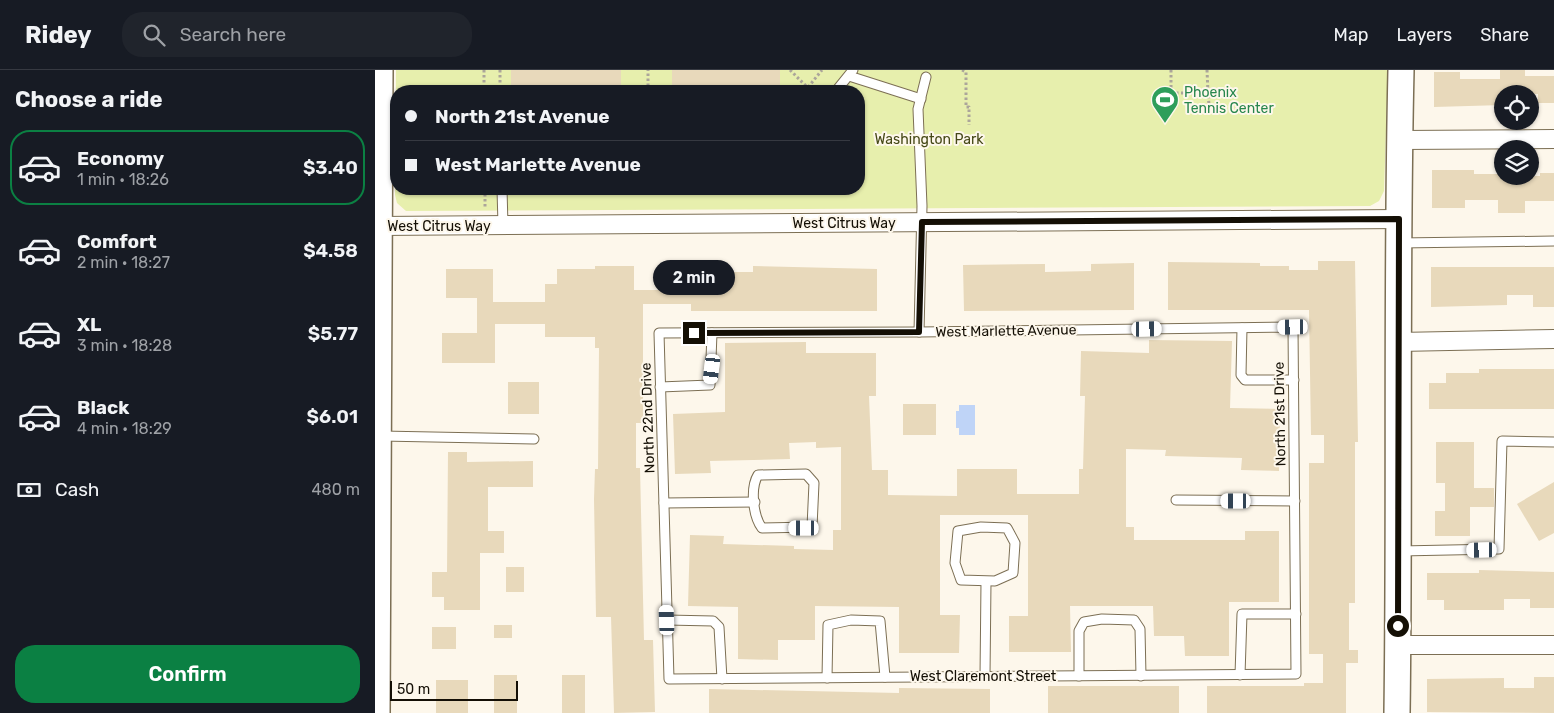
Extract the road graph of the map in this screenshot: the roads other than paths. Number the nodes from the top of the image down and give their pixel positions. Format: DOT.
graph roads {
  1 [pos="380,70"];
  2 [pos="1401,70"];
  3 [pos="851,73"];
  4 [pos="926,77"];
  5 [pos="841,85"];
  6 [pos="921,99"];
  7 [pos="1554,139"];
  8 [pos="1399,140"];
  9 [pos="503,195"];
  10 [pos="1399,219"];
  11 [pos="922,222"];
  12 [pos="503,225"];
  13 [pos="379,226"];
  14 [pos="1554,241"];
  15 [pos="1399,244"];
  16 [pos="1293,327"];
  17 [pos="1242,328"];
  18 [pos="919,332"];
  19 [pos="659,333"];
  20 [pos="712,333"];
  21 [pos="1554,339"];
  22 [pos="1398,342"];
  23 [pos="1294,380"];
  24 [pos="660,387"];
  25 [pos="378,436"];
  26 [pos="534,438"];
  27 [pos="1554,442"];
  28 [pos="376,462"];
  29 [pos="1176,500"];
  30 [pos="1295,501"];
  31 [pos="755,502"];
  32 [pos="664,504"];
  33 [pos="1399,551"];
  34 [pos="985,582"];
  35 [pos="1296,614"];
  36 [pos="667,620"];
  37 [pos="1398,645"];
  38 [pos="1554,645"];
  39 [pos="1296,674"];
  40 [pos="1240,675"];
  41 [pos="985,676"];
  42 [pos="1079,676"];
  43 [pos="1141,676"];
  44 [pos="885,677"];
  45 [pos="827,678"];
  46 [pos="669,679"];
  47 [pos="722,679"];
  48 [pos="377,713"];
  49 [pos="1397,713"];
  1 -- 13 [label="street"];
  2 -- 8 [label="street"];
  3 -- 5 [label="lane"];
  3 -- 6 [label="lane"];
  4 -- 6 [label="lane"];
  6 -- 11 [label="lane"];
  7 -- 8 [label="street"];
  8 -- 10 [label="street"];
  9 -- 12 [label="lane"];
  10 -- 11 [label="street, West Citrus Way"];
  10 -- 15 [label="street"];
  11 -- 12 [label="street, West Citrus Way"];
  11 -- 18 [label="lane"];
  12 -- 13 [label="street, West Citrus Way"];
  13 -- 25 [label="street"];
  14 -- 15 [label="lane"];
  15 -- 22 [label="street"];
  16 -- 17 [label="lane, West Marlette Avenue"];
  16 -- 23 [label="lane, North 21st Drive"];
  17 -- 18 [label="lane, West Marlette Avenue"];
  17 -- 23 [label="lane"];
  18 -- 20 [label="lane, West Marlette Avenue"];
  19 -- 20 [label="lane, West Marlette Avenue"];
  19 -- 24 [label="lane, North 22nd Drive"];
  20 -- 24 [label="lane"];
  21 -- 22 [label="street"];
  22 -- 33 [label="street"];
  23 -- 30 [label="lane, North 21st Drive"];
  24 -- 32 [label="lane, North 22nd Drive"];
  25 -- 26 [label="lane"];
  25 -- 28 [label="street"];
  27 -- 33 [label="lane"];
  28 -- 48 [label="street"];
  29 -- 30 [label="lane"];
  30 -- 35 [label="lane, North 21st Drive"];
  31 -- 31 [label="lane"];
  31 -- 32 [label="lane"];
  32 -- 36 [label="lane, North 22nd Drive"];
  33 -- 37 [label="street"];
  34 -- 34 [label="lane"];
  34 -- 41 [label="lane"];
  35 -- 39 [label="lane, North 21st Drive"];
  35 -- 40 [label="lane"];
  36 -- 46 [label="lane, North 22nd Drive"];
  36 -- 47 [label="lane"];
  37 -- 38 [label="street"];
  37 -- 49 [label="street"];
  39 -- 40 [label="lane, West Claremont Street"];
  40 -- 43 [label="lane, West Claremont Street"];
  41 -- 42 [label="lane, West Claremont Street"];
  41 -- 44 [label="lane, West Claremont Street"];
  42 -- 43 [label="lane, West Claremont Street"];
  42 -- 43 [label="lane"];
  44 -- 45 [label="lane, West Claremont Street"];
  44 -- 45 [label="lane"];
  45 -- 47 [label="lane, West Claremont Street"];
  46 -- 47 [label="lane, West Claremont Street"];
}
